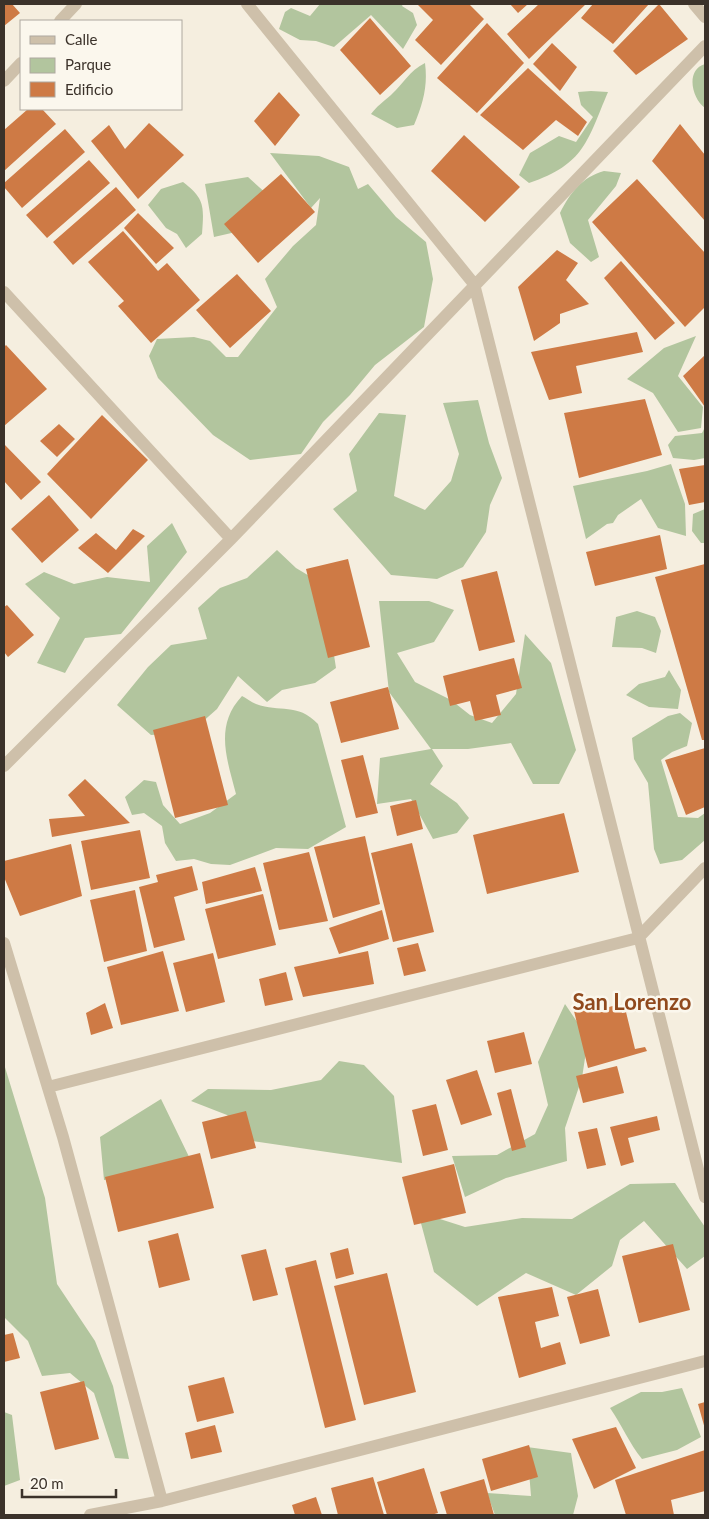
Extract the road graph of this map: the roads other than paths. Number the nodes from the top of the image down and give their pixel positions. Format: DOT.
graph roads {
  1 [pos="76,4"];
  2 [pos="247,4"];
  3 [pos="694,4"];
  4 [pos="705,17"];
  5 [pos="61,20"];
  6 [pos="705,46"];
  7 [pos="20,64"];
  8 [pos="4,82"];
  9 [pos="474,284"];
  10 [pos="4,292"];
  11 [pos="231,539"];
  12 [pos="4,766"];
  13 [pos="705,868"];
  14 [pos="638,938"];
  15 [pos="4,943"];
  16 [pos="48,1087"];
  17 [pos="705,1198"];
  18 [pos="705,1362"];
  19 [pos="162,1501"];
  20 [pos="90,1515"];
  1 -- 5 [label="street"];
  2 -- 9 [label="street"];
  3 -- 4 [label="street"];
  6 -- 9 [label="street"];
  7 -- 8 [label="street"];
  9 -- 11 [label="street"];
  9 -- 14 [label="street"];
  10 -- 11 [label="street"];
  11 -- 12 [label="street"];
  13 -- 14 [label="street"];
  14 -- 16 [label="street"];
  14 -- 17 [label="street"];
  15 -- 16 [label="street"];
  16 -- 19 [label="street"];
  18 -- 19 [label="street"];
  19 -- 20 [label="street"];
}
